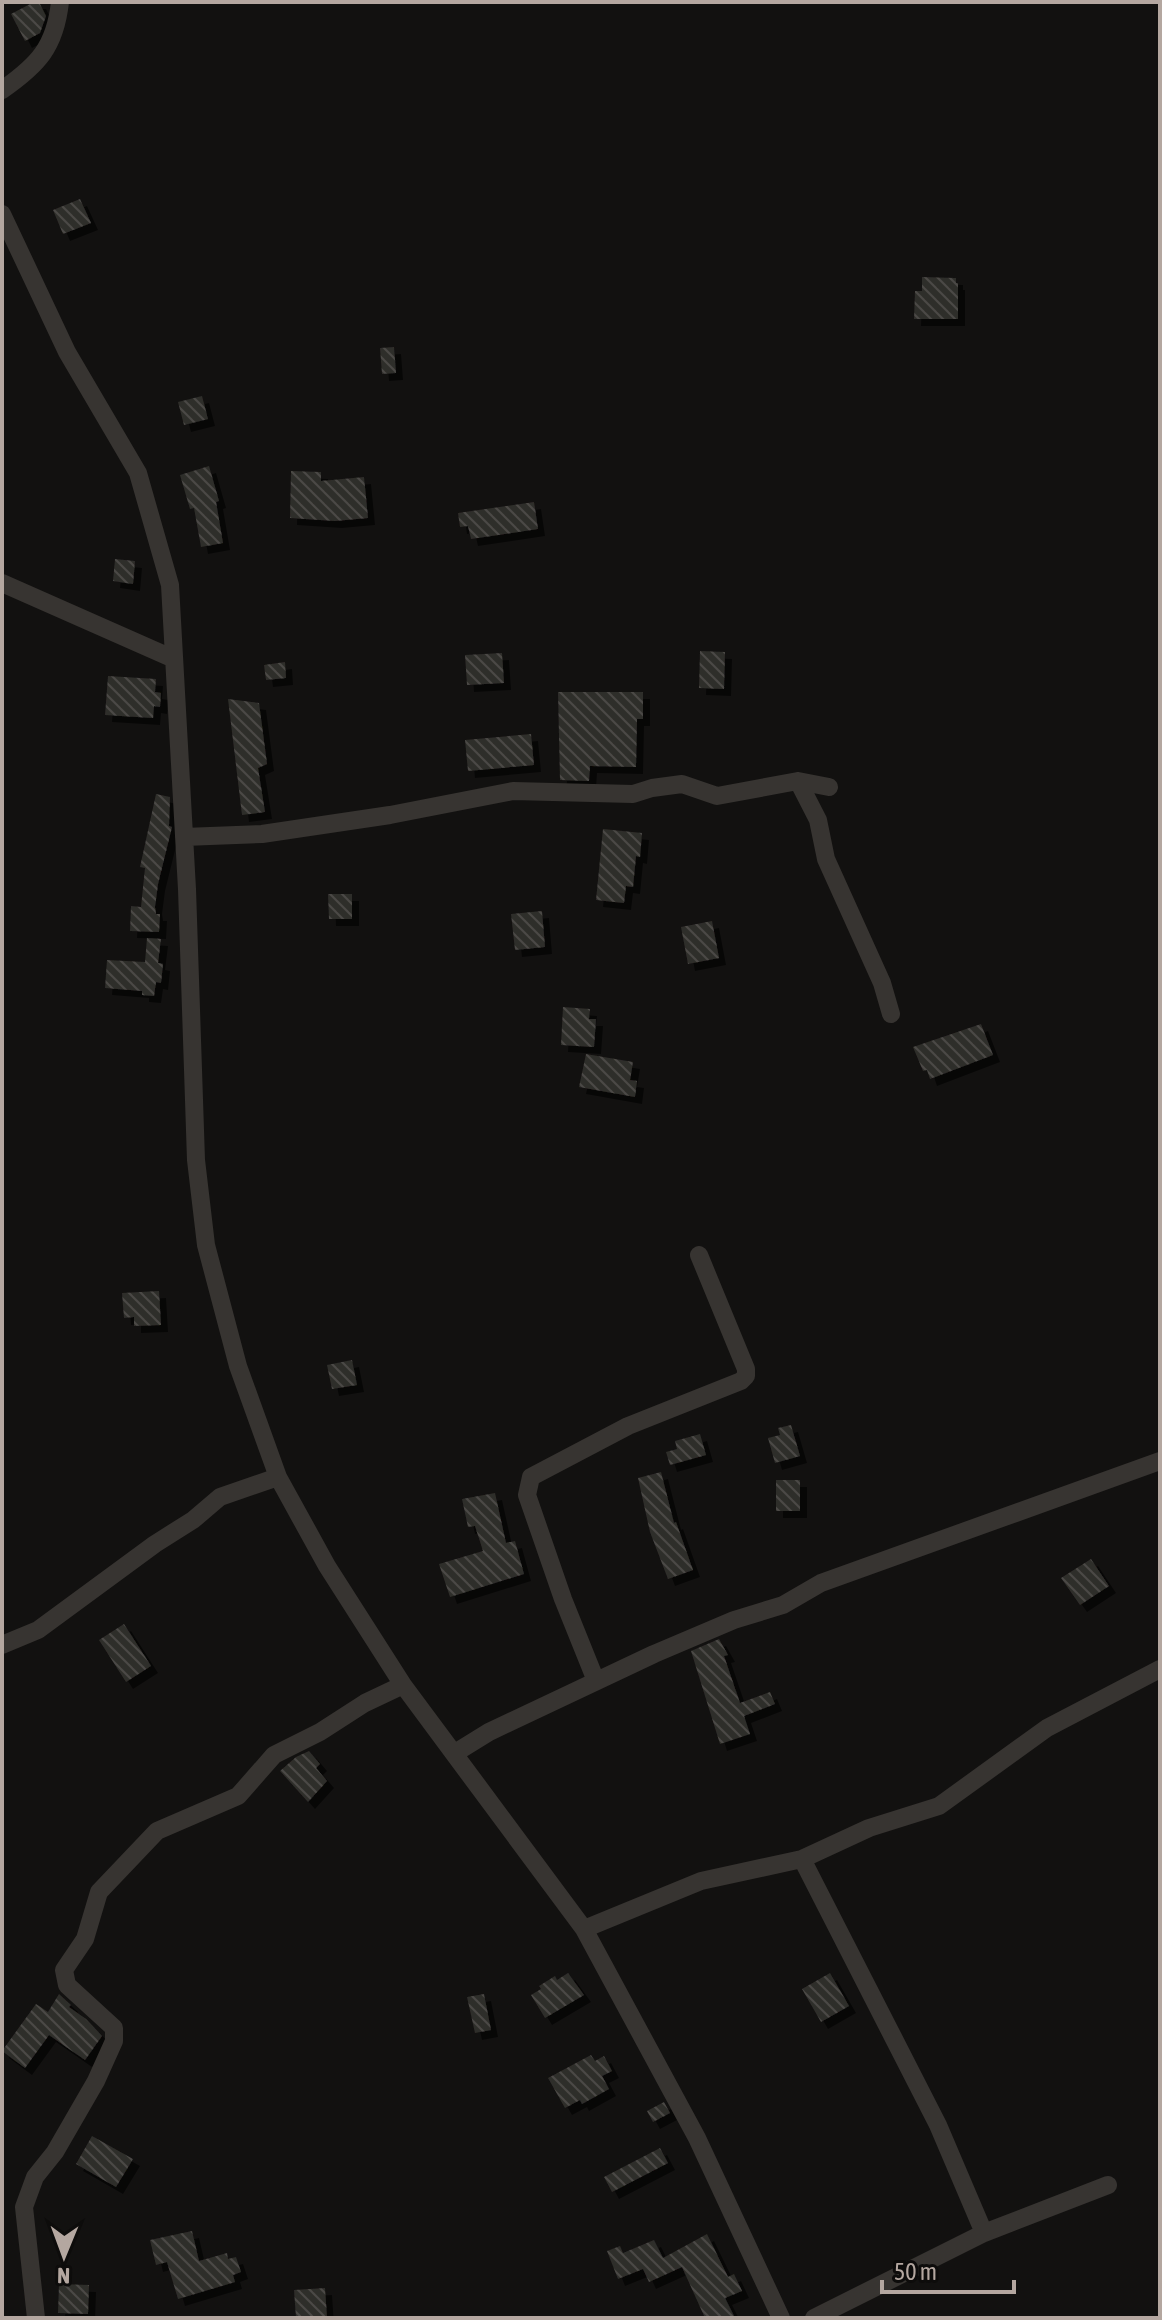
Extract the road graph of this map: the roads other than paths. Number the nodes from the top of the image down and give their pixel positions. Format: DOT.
graph roads {
  1 [pos="60,2"];
  2 [pos="2,90"];
  3 [pos="2,214"];
  4 [pos="2,583"];
  5 [pos="174,659"];
  6 [pos="798,781"];
  7 [pos="829,787"];
  8 [pos="184,837"];
  9 [pos="891,1014"];
  10 [pos="699,1255"];
  11 [pos="1160,1461"];
  12 [pos="278,1477"];
  13 [pos="2,1645"];
  14 [pos="1160,1669"];
  15 [pos="596,1681"];
  16 [pos="403,1685"];
  17 [pos="455,1753"];
  18 [pos="802,1859"];
  19 [pos="584,1929"];
  20 [pos="1108,2185"];
  21 [pos="984,2233"];
  22 [pos="36,2318"];
  23 [pos="781,2318"];
  24 [pos="814,2318"];
  1 -- 2 [label="street"];
  3 -- 5 [label="street"];
  4 -- 5 [label="street"];
  5 -- 8 [label="street"];
  6 -- 7 [label="street"];
  6 -- 8 [label="street"];
  6 -- 9 [label="street"];
  8 -- 12 [label="street"];
  10 -- 15 [label="street"];
  11 -- 15 [label="street"];
  12 -- 13 [label="street"];
  12 -- 16 [label="street"];
  14 -- 18 [label="street"];
  15 -- 17 [label="street"];
  16 -- 17 [label="street"];
  16 -- 22 [label="street"];
  17 -- 19 [label="street"];
  18 -- 19 [label="street"];
  18 -- 21 [label="street"];
  19 -- 23 [label="street"];
  20 -- 21 [label="street"];
  21 -- 24 [label="street"];
}
